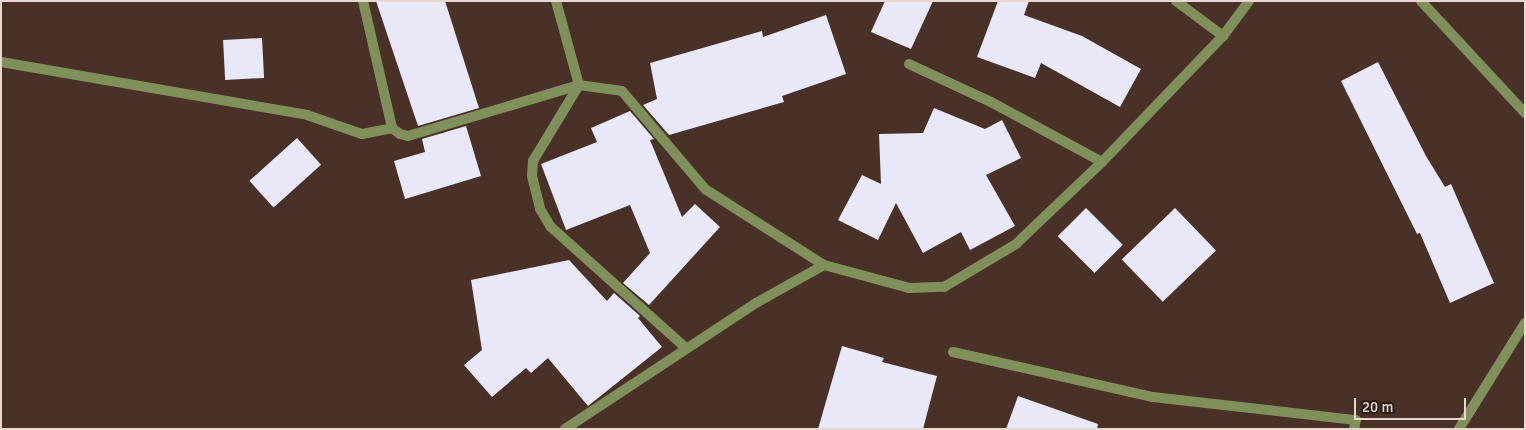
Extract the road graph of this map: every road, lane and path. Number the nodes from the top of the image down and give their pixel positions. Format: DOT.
graph roads {
  1 [pos="363,1"];
  2 [pos="556,1"];
  3 [pos="1176,1"];
  4 [pos="1249,1"];
  5 [pos="1421,1"];
  6 [pos="1223,36"];
  7 [pos="1,62"];
  8 [pos="910,64"];
  9 [pos="579,85"];
  10 [pos="1525,113"];
  11 [pos="392,128"];
  12 [pos="1102,162"];
  13 [pos="824,265"];
  14 [pos="1525,323"];
  15 [pos="686,348"];
  16 [pos="952,352"];
  17 [pos="565,429"];
  18 [pos="1354,429"];
  19 [pos="1459,429"];
  1 -- 11 [label="street"];
  2 -- 9 [label="street"];
  3 -- 6 [label="street"];
  4 -- 6 [label="street"];
  5 -- 10 [label="street"];
  6 -- 12 [label="street"];
  7 -- 11 [label="street"];
  8 -- 12 [label="street"];
  9 -- 11 [label="street"];
  9 -- 13 [label="street"];
  9 -- 15 [label="street"];
  12 -- 13 [label="street"];
  13 -- 15 [label="street"];
  14 -- 19 [label="street"];
  15 -- 17 [label="street"];
  16 -- 18 [label="street"];
}
